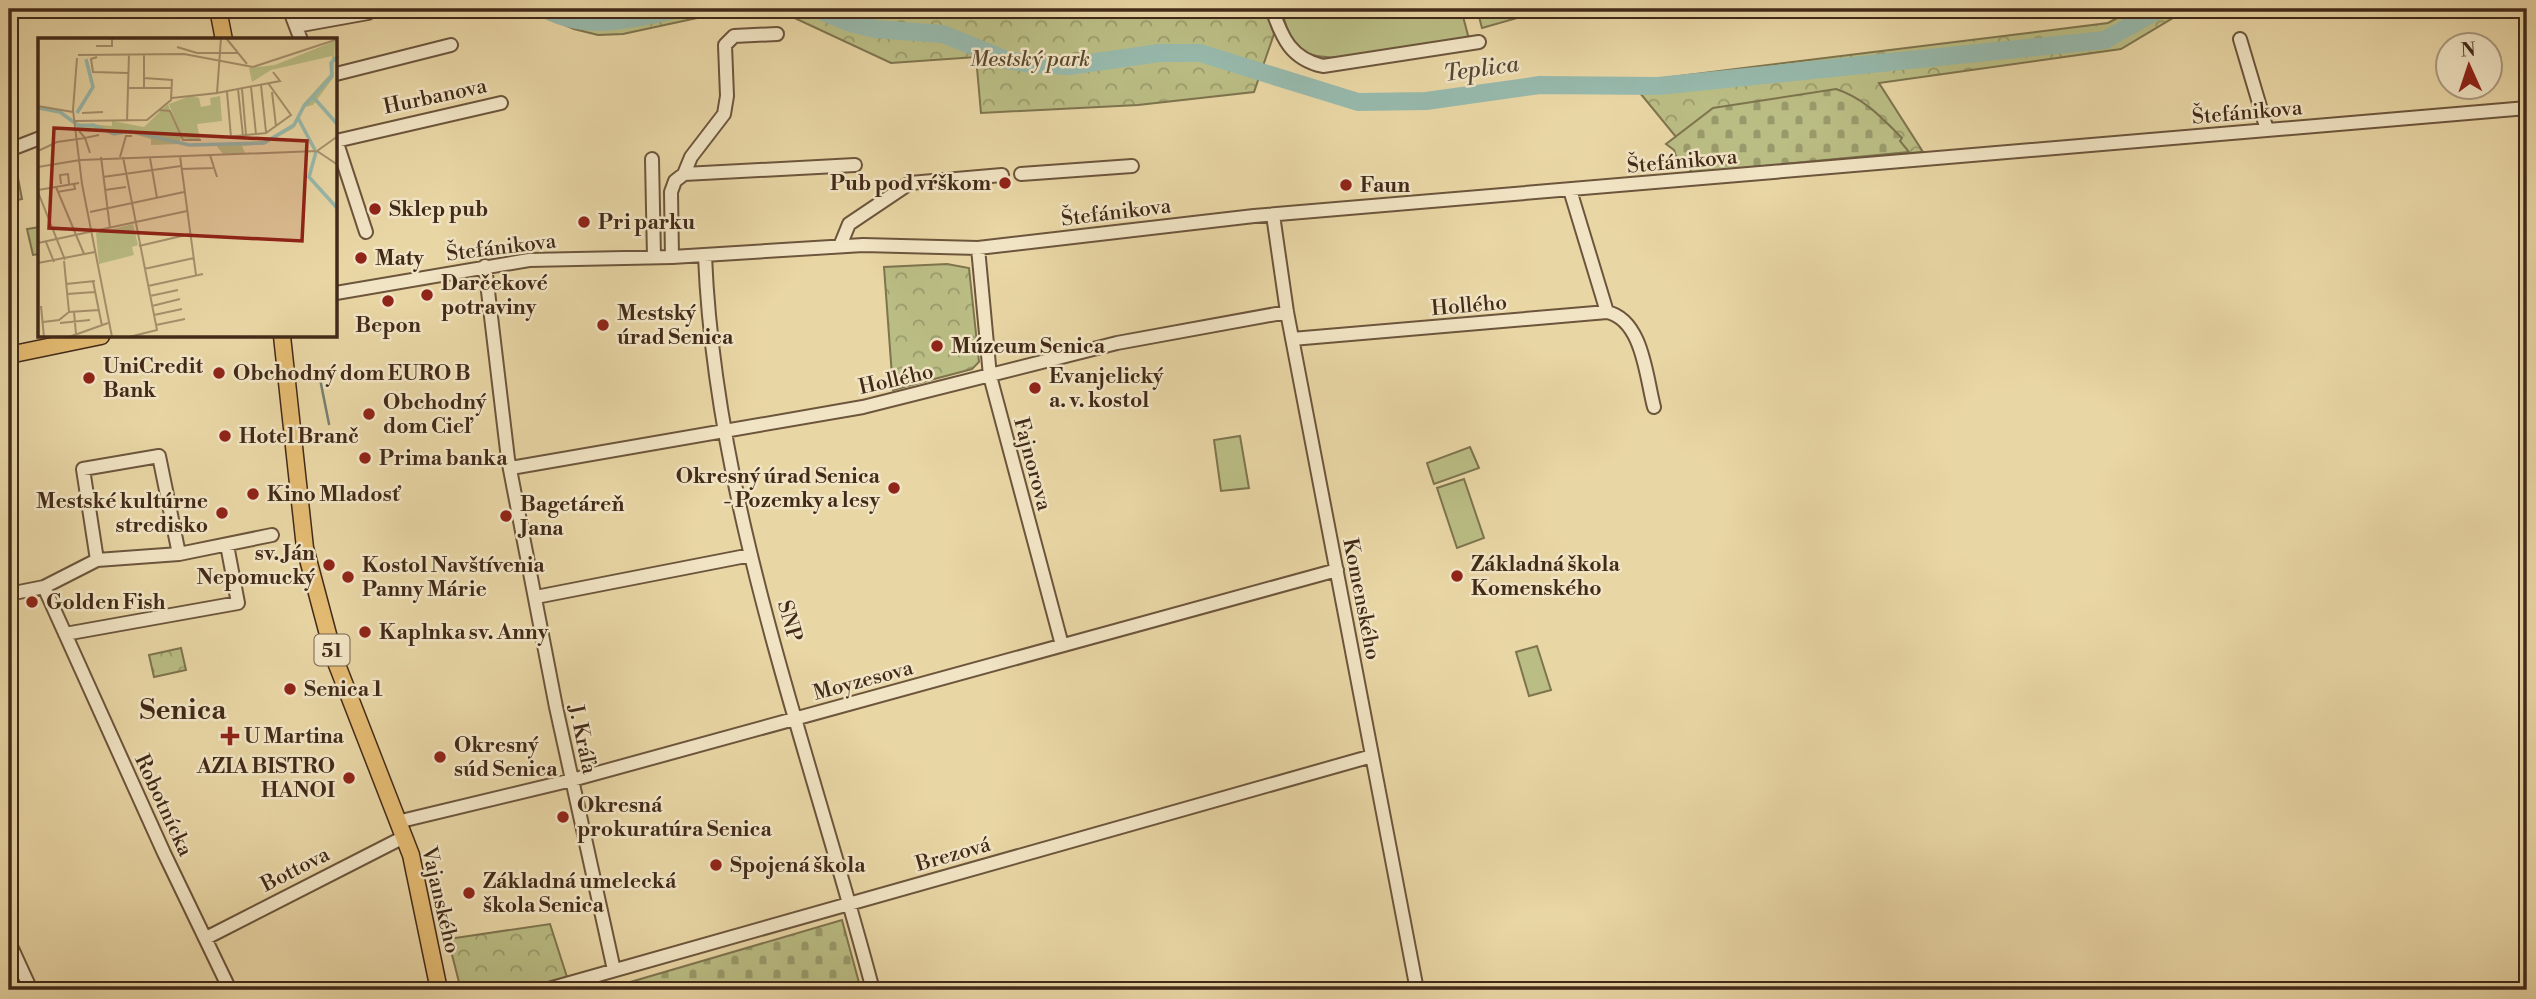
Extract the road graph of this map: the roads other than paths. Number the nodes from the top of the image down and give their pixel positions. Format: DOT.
graph roads {
  1 [pos="218,9"];
  2 [pos="286,9"];
  3 [pos="1272,9"];
  4 [pos="368,13"];
  5 [pos="296,26"];
  6 [pos="778,34"];
  7 [pos="224,38"];
  8 [pos="300,38"];
  9 [pos="2240,39"];
  10 [pos="1479,42"];
  11 [pos="451,45"];
  12 [pos="338,73"];
  13 [pos="501,103"];
  14 [pos="2527,108"];
  15 [pos="2267,130"];
  16 [pos="38,139"];
  17 [pos="338,140"];
  18 [pos="338,146"];
  19 [pos="9,150"];
  20 [pos="652,159"];
  21 [pos="855,165"];
  22 [pos="1132,166"];
  23 [pos="684,174"];
  24 [pos="1021,174"];
  25 [pos="1002,175"];
  26 [pos="1570,190"];
  27 [pos="1273,215"];
  28 [pos="366,232"];
  29 [pos="840,246"];
  30 [pos="978,248"];
  31 [pos="705,256"];
  32 [pos="654,257"];
  33 [pos="672,257"];
  34 [pos="485,266"];
  35 [pos="338,293"];
  36 [pos="1287,312"];
  37 [pos="1607,312"];
  38 [pos="91,338"];
  39 [pos="282,338"];
  40 [pos="1292,339"];
  41 [pos="9,355"];
  42 [pos="990,376"];
  43 [pos="1654,407"];
  44 [pos="725,429"];
  45 [pos="511,468"];
  46 [pos="272,535"];
  47 [pos="227,545"];
  48 [pos="179,554"];
  49 [pos="751,555"];
  50 [pos="97,560"];
  51 [pos="1337,570"];
  52 [pos="44,587"];
  53 [pos="9,594"];
  54 [pos="536,597"];
  55 [pos="65,634"];
  56 [pos="1062,645"];
  57 [pos="797,718"];
  58 [pos="1372,756"];
  59 [pos="572,780"];
  60 [pos="401,829"];
  61 [pos="850,903"];
  62 [pos="206,937"];
  63 [pos="9,942"];
  64 [pos="614,970"];
  65 [pos="31,990"];
  66 [pos="230,990"];
  67 [pos="439,990"];
  68 [pos="545,990"];
  69 [pos="873,990"];
  70 [pos="1417,990"];
  1 -- 7 [label="main road"];
  2 -- 5 [label="street"];
  3 -- 10 [label="street"];
  4 -- 5 [label="street"];
  5 -- 8 [label="street"];
  6 -- 23 [label="street"];
  9 -- 15 [label="street"];
  11 -- 12 [label="street, Hurbanova"];
  13 -- 17 [label="street, Hurbanova"];
  14 -- 15 [label="street, Štefánikova"];
  15 -- 26 [label="street, Štefánikova"];
  16 -- 19 [label="street"];
  18 -- 28 [label="street, Hurbanova"];
  20 -- 32 [label="street"];
  21 -- 23 [label="street"];
  22 -- 24 [label="street, Štefánikova"];
  23 -- 33 [label="street"];
  25 -- 29 [label="street"];
  26 -- 27 [label="street, Štefánikova"];
  26 -- 37 [label="street"];
  27 -- 30 [label="street, Štefánikova"];
  27 -- 36 [label="street, Komenského"];
  29 -- 30 [label="street, Štefánikova"];
  29 -- 31 [label="street, Štefánikova"];
  30 -- 42 [label="street, Fajnorova"];
  31 -- 33 [label="street, Štefánikova"];
  31 -- 44 [label="street, SNP"];
  32 -- 33 [label="street, Štefánikova"];
  32 -- 34 [label="street, Štefánikova"];
  34 -- 35 [label="street, Štefánikova"];
  34 -- 45 [label="street, J. Kráľa"];
  36 -- 40 [label="street, Komenského"];
  36 -- 42 [label="street, Hollého"];
  37 -- 40 [label="street, Hollého"];
  37 -- 43 [label="street"];
  38 -- 41 [label="main road"];
  39 -- 60 [label="main road, 51"];
  40 -- 51 [label="street, Komenského"];
  42 -- 44 [label="street, Hollého"];
  42 -- 56 [label="street, Fajnorova"];
  44 -- 45 [label="street, Hollého"];
  44 -- 49 [label="street, SNP"];
  45 -- 54 [label="street, J. Kráľa"];
  46 -- 47 [label="street"];
  47 -- 48 [label="street"];
  47 -- 55 [label="street"];
  48 -- 50 [label="street"];
  48 -- 50 [label="street"];
  49 -- 54 [label="street"];
  49 -- 57 [label="street, SNP"];
  50 -- 52 [label="street"];
  51 -- 56 [label="street, Moyzesova"];
  51 -- 58 [label="street, Komenského"];
  52 -- 53 [label="street"];
  52 -- 55 [label="street, Robotnícka"];
  54 -- 59 [label="street, J. Kráľa"];
  55 -- 62 [label="street, Robotnícka"];
  56 -- 57 [label="street, Moyzesova"];
  57 -- 59 [label="street, Moyzesova"];
  57 -- 61 [label="street, SNP"];
  58 -- 61 [label="street, Brezová"];
  58 -- 70 [label="street, Komenského"];
  59 -- 60 [label="street, Moyzesova"];
  59 -- 64 [label="street, J. Kráľa"];
  60 -- 62 [label="street, Bottova"];
  60 -- 67 [label="main road, Vajanského / 51"];
  61 -- 64 [label="street, Brezová"];
  61 -- 69 [label="street, SNP"];
  62 -- 66 [label="street, Robotnícka"];
  63 -- 65 [label="street"];
  64 -- 68 [label="street, Brezová"];
}
